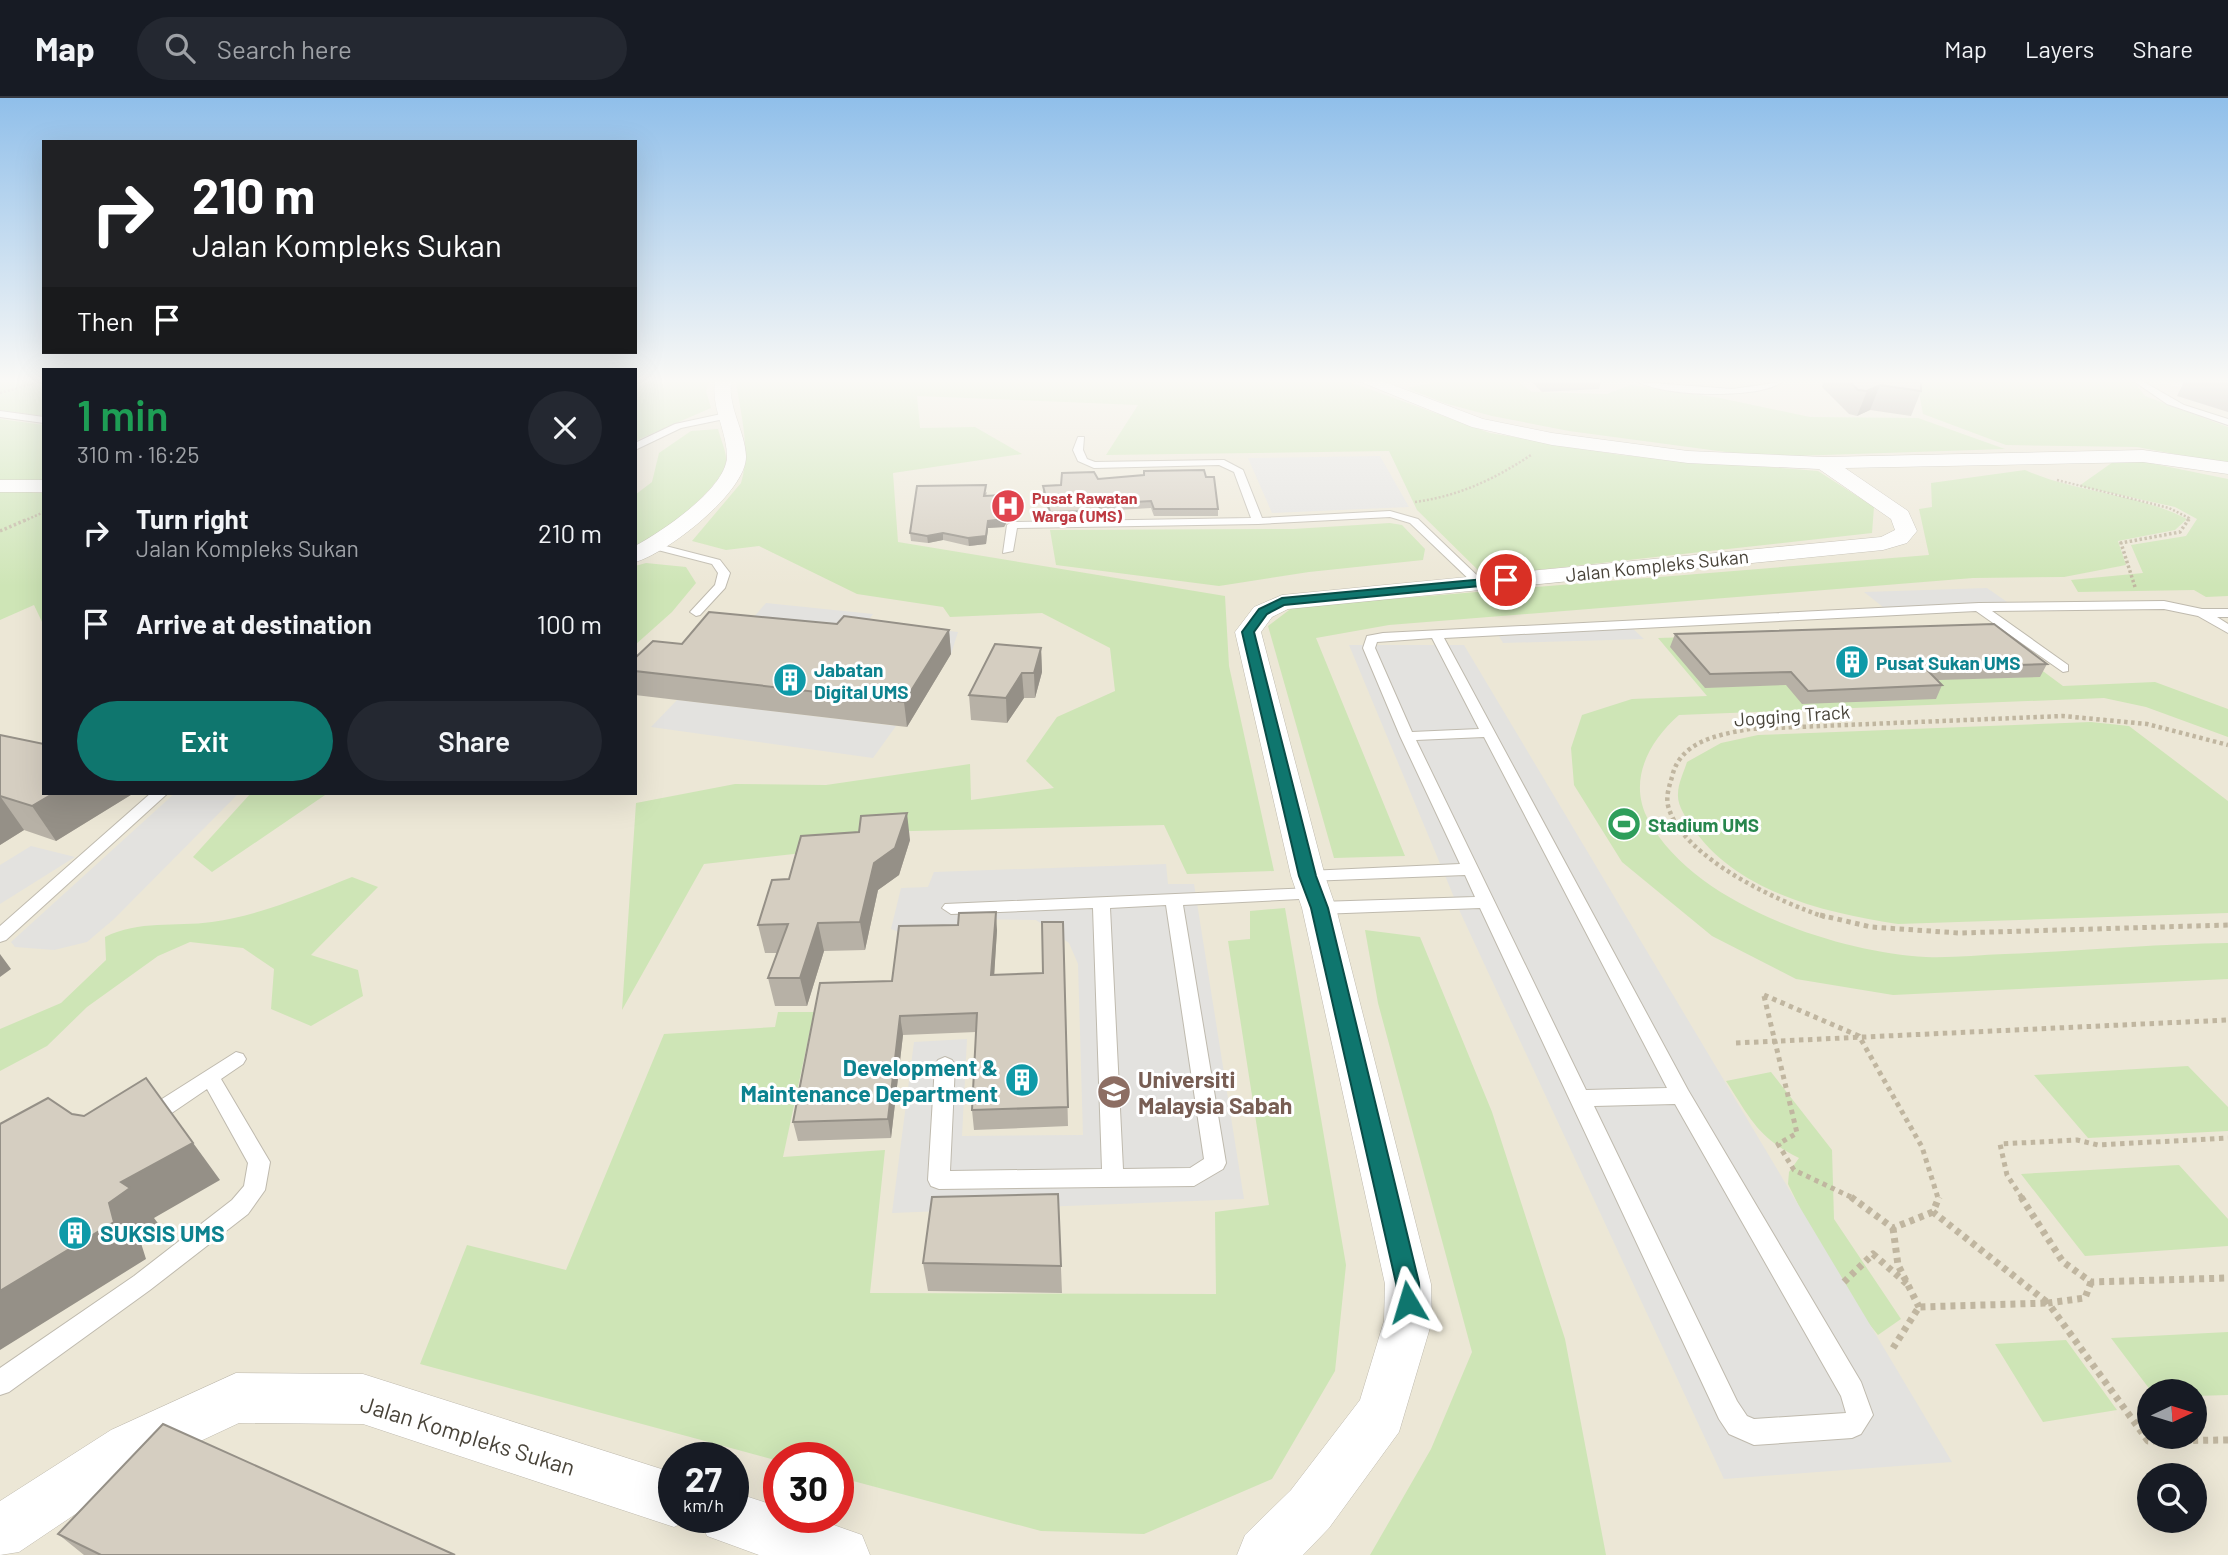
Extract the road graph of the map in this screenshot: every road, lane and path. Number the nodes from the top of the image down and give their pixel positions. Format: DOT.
graph roads {
  1 [pos="734,450"];
  2 [pos="1078,450"];
  3 [pos="1536,450"];
  4 [pos="1635,450"];
  5 [pos="2012,458"];
  6 [pos="1824,463"];
  7 [pos="2228,468"];
  8 [pos="0,486"];
  9 [pos="42,486"];
  10 [pos="1409,502"];
  11 [pos="42,513"];
  12 [pos="1258,521"];
  13 [pos="0,531"];
  14 [pos="654,546"];
  15 [pos="1007,551"];
  16 [pos="637,554"];
  17 [pos="1479,583"];
  18 [pos="2140,605"];
  19 [pos="1979,607"];
  20 [pos="696,612"];
  21 [pos="2202,613"];
  22 [pos="2228,613"];
  23 [pos="2228,629"];
  24 [pos="1436,634"];
  25 [pos="2063,668"];
  26 [pos="1487,733"];
  27 [pos="1407,736"];
  28 [pos="2228,745"];
  29 [pos="158,795"];
  30 [pos="1471,869"];
  31 [pos="1313,893"];
  32 [pos="1174,900"];
  33 [pos="1487,902"];
  34 [pos="1101,904"];
  35 [pos="951,908"];
  36 [pos="2228,925"];
  37 [pos="0,936"];
  38 [pos="2228,1020"];
  39 [pos="1859,1035"];
  40 [pos="1775,1040"];
  41 [pos="1737,1043"];
  42 [pos="236,1059"];
  43 [pos="945,1065"];
  44 [pos="210,1077"];
  45 [pos="1681,1096"];
  46 [pos="1578,1098"];
  47 [pos="134,1127"];
  48 [pos="2228,1138"];
  49 [pos="1113,1178"];
  50 [pos="1933,1212"];
  51 [pos="1893,1228"];
  52 [pos="2228,1278"];
  53 [pos="1844,1282"];
  54 [pos="2091,1282"];
  55 [pos="1907,1283"];
  56 [pos="2048,1303"];
  57 [pos="1919,1307"];
  58 [pos="1893,1348"];
  59 [pos="0,1383"];
  60 [pos="2228,1440"];
  61 [pos="658,1495"];
  62 [pos="749,1525"];
  63 [pos="0,1533"];
  64 [pos="842,1555"];
  65 [pos="1265,1555"];
  1 -- 14 [label="street"];
  2 -- 12 [label="lane"];
  3 -- 10 [label="path"];
  4 -- 6 [label="street"];
  5 -- 6 [label="street"];
  5 -- 7 [label="street"];
  5 -- 18 [label="path"];
  6 -- 17 [label="street, Jalan Kompleks Sukan"];
  8 -- 9 [label="street"];
  11 -- 13 [label="path"];
  12 -- 15 [label="lane"];
  12 -- 17 [label="lane"];
  14 -- 16 [label="street"];
  14 -- 20 [label="lane"];
  17 -- 31 [label="street, Jalan Kompleks Sukan"];
  18 -- 19 [label="lane"];
  18 -- 21 [label="lane"];
  19 -- 24 [label="lane"];
  19 -- 25 [label="lane"];
  21 -- 22 [label="lane"];
  21 -- 23 [label="lane"];
  24 -- 26 [label="lane"];
  24 -- 27 [label="lane"];
  26 -- 27 [label="lane"];
  26 -- 45 [label="lane"];
  27 -- 30 [label="lane"];
  28 -- 36 [label="path, Jogging Track"];
  29 -- 37 [label="lane"];
  30 -- 31 [label="lane"];
  30 -- 33 [label="lane"];
  31 -- 32 [label="lane"];
  31 -- 33 [label="lane"];
  31 -- 65 [label="street, Jalan Kompleks Sukan"];
  32 -- 34 [label="lane"];
  32 -- 49 [label="lane"];
  33 -- 46 [label="lane"];
  34 -- 35 [label="lane"];
  34 -- 49 [label="lane"];
  38 -- 39 [label="path"];
  39 -- 40 [label="path"];
  39 -- 40 [label="path"];
  39 -- 50 [label="path"];
  40 -- 41 [label="path"];
  40 -- 51 [label="path"];
  42 -- 44 [label="lane"];
  43 -- 49 [label="lane"];
  44 -- 47 [label="lane"];
  44 -- 59 [label="lane"];
  45 -- 46 [label="lane"];
  45 -- 46 [label="lane"];
  48 -- 54 [label="path"];
  50 -- 51 [label="path"];
  50 -- 56 [label="path"];
  51 -- 55 [label="path"];
  52 -- 54 [label="path"];
  53 -- 55 [label="path"];
  54 -- 56 [label="path"];
  55 -- 57 [label="path"];
  56 -- 57 [label="path"];
  56 -- 60 [label="path"];
  57 -- 58 [label="path"];
  61 -- 63 [label="street, Jalan Kompleks Sukan"];
  62 -- 64 [label="street"];
}
